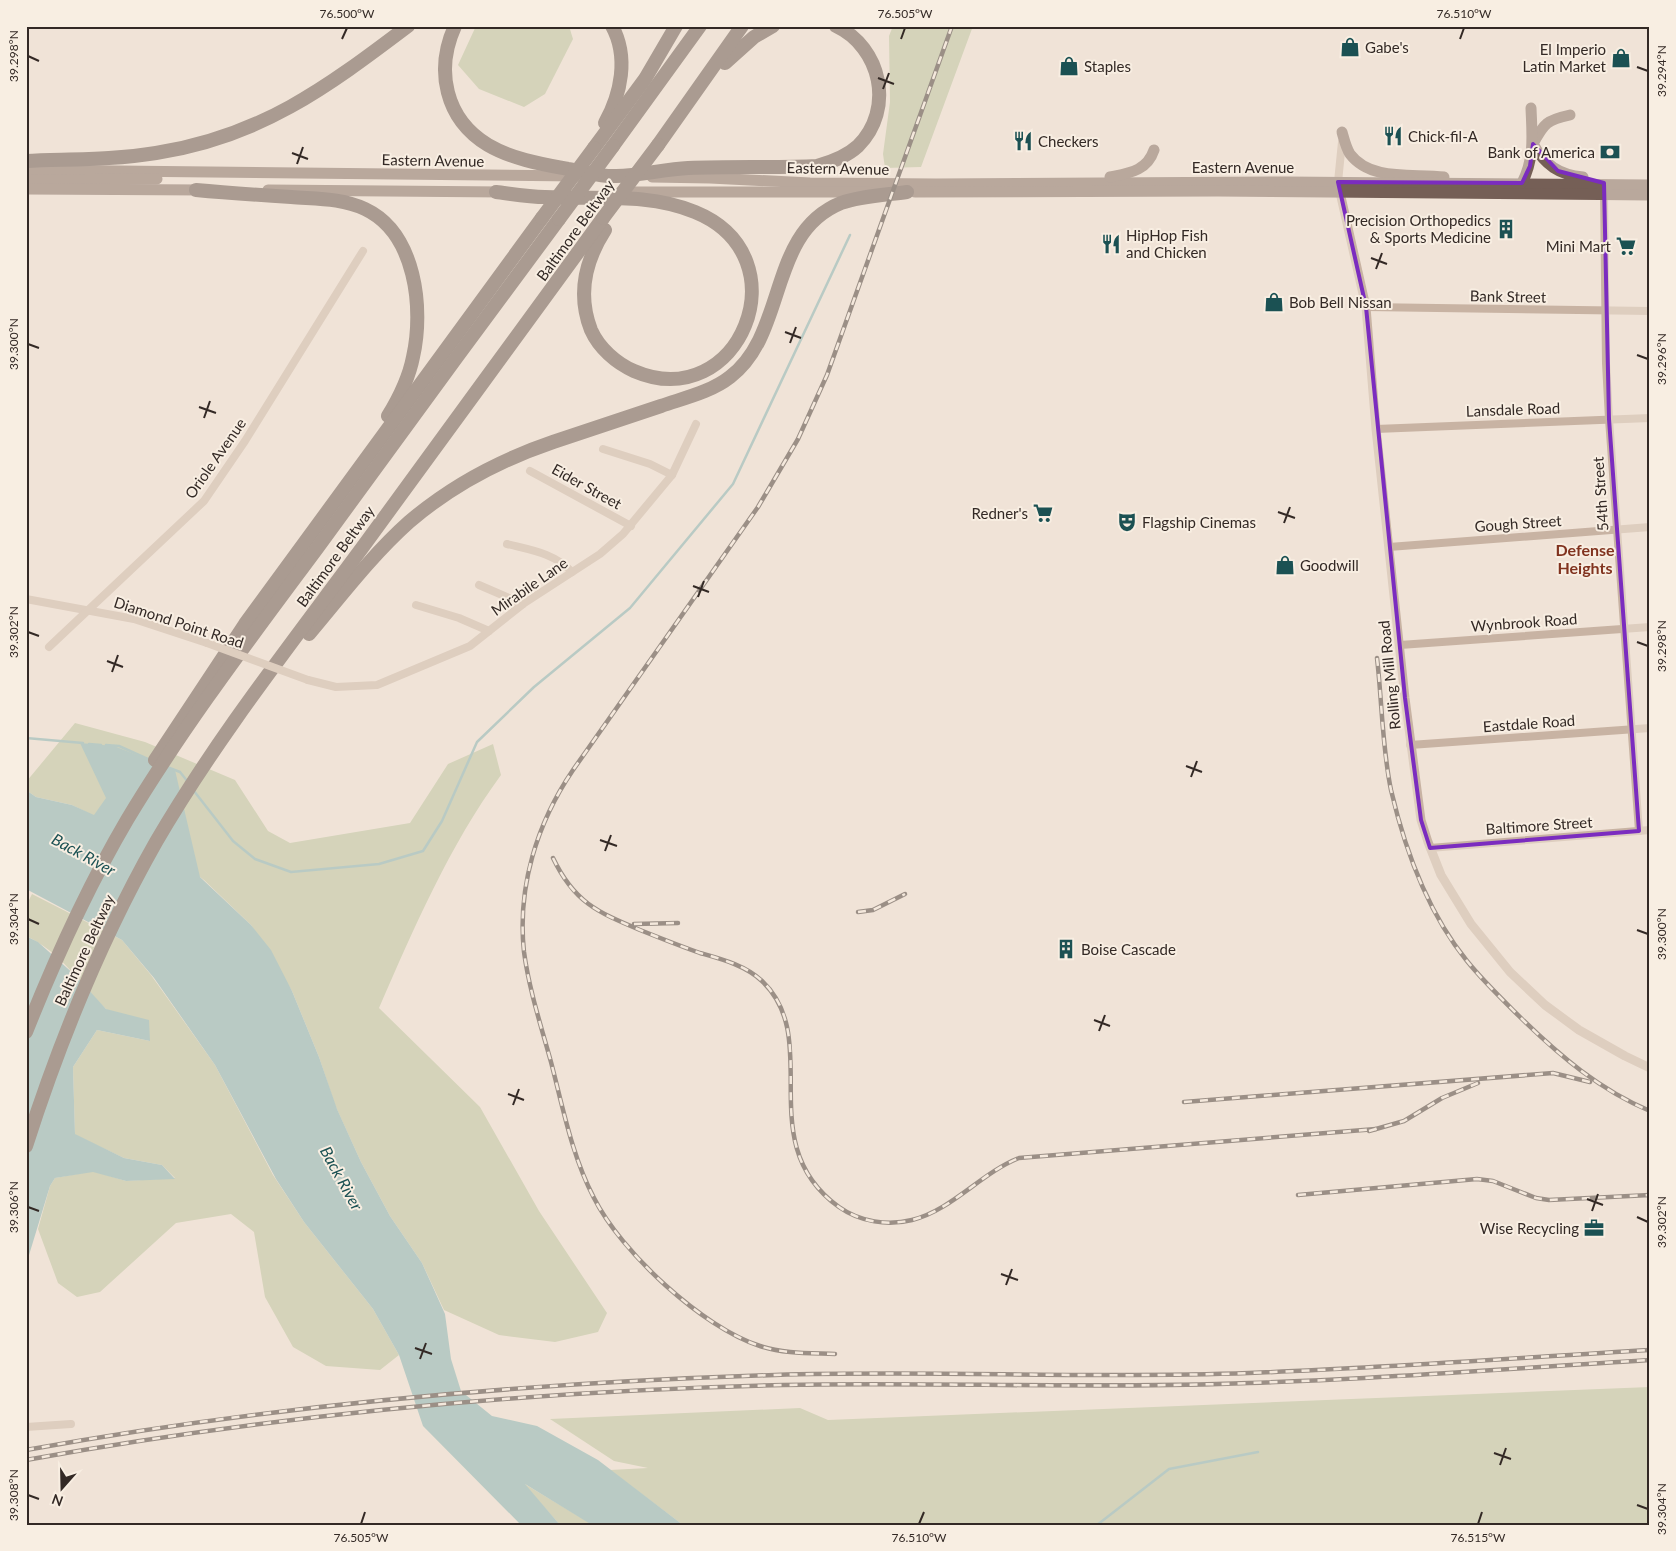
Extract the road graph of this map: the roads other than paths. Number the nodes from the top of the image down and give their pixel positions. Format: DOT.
graph roads {
  1 [pos="408,26"];
  2 [pos="455,26"];
  3 [pos="612,26"];
  4 [pos="676,26"];
  5 [pos="700,26"];
  6 [pos="742,26"];
  7 [pos="773,26"];
  8 [pos="836,26"];
  9 [pos="698,90"];
  10 [pos="1531,108"];
  11 [pos="1570,115"];
  12 [pos="1342,132"];
  13 [pos="1533,144"];
  14 [pos="594,148"];
  15 [pos="1154,150"];
  16 [pos="26,161"];
  17 [pos="26,170"];
  18 [pos="208,172"];
  19 [pos="615,177"];
  20 [pos="26,180"];
  21 [pos="1086,183"];
  22 [pos="1480,183"];
  23 [pos="1522,183"];
  24 [pos="1650,185"];
  25 [pos="1339,187"];
  26 [pos="1604,188"];
  27 [pos="26,189"];
  28 [pos="196,190"];
  29 [pos="496,192"];
  30 [pos="907,192"];
  31 [pos="1493,192"];
  32 [pos="1650,195"];
  33 [pos="608,218"];
  34 [pos="363,250"];
  35 [pos="1366,307"];
  36 [pos="1605,311"];
  37 [pos="1650,311"];
  38 [pos="1650,418"];
  39 [pos="1609,419"];
  40 [pos="696,424"];
  41 [pos="1376,429"];
  42 [pos="603,449"];
  43 [pos="530,471"];
  44 [pos="672,475"];
  45 [pos="329,509"];
  46 [pos="631,526"];
  47 [pos="1650,526"];
  48 [pos="1616,529"];
  49 [pos="507,544"];
  50 [pos="1389,546"];
  51 [pos="572,572"];
  52 [pos="479,585"];
  53 [pos="26,598"];
  54 [pos="523,604"];
  55 [pos="416,605"];
  56 [pos="88,610"];
  57 [pos="1650,626"];
  58 [pos="1624,628"];
  59 [pos="489,631"];
  60 [pos="1400,645"];
  61 [pos="49,647"];
  62 [pos="321,684"];
  63 [pos="252,698"];
  64 [pos="1650,728"];
  65 [pos="1632,730"];
  66 [pos="174,739"];
  67 [pos="1410,745"];
  68 [pos="1650,830"];
  69 [pos="1639,831"];
  70 [pos="1430,848"];
  71 [pos="26,1032"];
  72 [pos="1650,1068"];
  73 [pos="26,1146"];
  74 [pos="71,1424"];
  75 [pos="26,1427"];
  1 -- 16 [label="highway"];
  2 -- 19 [label="highway"];
  3 -- 14 [label="highway"];
  4 -- 14 [label="highway"];
  5 -- 66 [label="highway, Baltimore Beltway, bridge"];
  6 -- 9 [label="highway, Baltimore Beltway"];
  7 -- 9 [label="highway"];
  8 -- 19 [label="highway"];
  9 -- 33 [label="highway, Baltimore Beltway, bridge"];
  10 -- 13 [label="main road"];
  11 -- 13 [label="main road"];
  12 -- 22 [label="main road"];
  12 -- 25 [label="street"];
  13 -- 23 [label="main road"];
  13 -- 26 [label="main road"];
  14 -- 45 [label="highway, bridge"];
  15 -- 21 [label="main road"];
  17 -- 18 [label="main road, Eastern Avenue"];
  18 -- 19 [label="main road, Eastern Avenue"];
  18 -- 20 [label="main road"];
  19 -- 21 [label="main road, Eastern Avenue"];
  21 -- 25 [label="main road, Eastern Avenue"];
  22 -- 23 [label="main road, Eastern Avenue"];
  22 -- 25 [label="main road, Eastern Avenue"];
  23 -- 26 [label="main road, Eastern Avenue"];
  23 -- 31 [label="main road"];
  24 -- 26 [label="main road, Eastern Avenue"];
  25 -- 30 [label="main road, Eastern Avenue"];
  25 -- 31 [label="main road, Eastern Avenue"];
  25 -- 35 [label="street, Rolling Mill Road"];
  26 -- 31 [label="main road, Eastern Avenue"];
  26 -- 32 [label="main road, Eastern Avenue"];
  26 -- 36 [label="street, 54th Street"];
  27 -- 28 [label="main road, Eastern Avenue"];
  28 -- 29 [label="main road, Eastern Avenue"];
  28 -- 45 [label="highway"];
  29 -- 30 [label="main road, Eastern Avenue"];
  29 -- 33 [label="highway"];
  30 -- 63 [label="highway"];
  33 -- 63 [label="highway, Baltimore Beltway"];
  34 -- 56 [label="street, Oriole Avenue"];
  35 -- 36 [label="street, Bank Street"];
  35 -- 41 [label="street, Rolling Mill Road"];
  36 -- 37 [label="street, Bank Street"];
  36 -- 39 [label="street, 54th Street"];
  38 -- 39 [label="street, Lansdale Road"];
  39 -- 41 [label="street, Lansdale Road"];
  39 -- 48 [label="street, 54th Street"];
  40 -- 44 [label="street, Mirabile Lane"];
  41 -- 50 [label="street, Rolling Mill Road"];
  42 -- 44 [label="street"];
  43 -- 46 [label="street, Eider Street"];
  44 -- 46 [label="street, Mirabile Lane"];
  45 -- 66 [label="highway"];
  46 -- 51 [label="street, Mirabile Lane"];
  47 -- 48 [label="street, Gough Street"];
  48 -- 50 [label="street, Gough Street"];
  48 -- 58 [label="street, 54th Street"];
  49 -- 51 [label="street"];
  50 -- 60 [label="street, Rolling Mill Road"];
  51 -- 54 [label="street, Mirabile Lane"];
  52 -- 54 [label="street"];
  53 -- 56 [label="street, Diamond Point Road"];
  54 -- 59 [label="street, Mirabile Lane"];
  55 -- 59 [label="street"];
  56 -- 61 [label="street, Oriole Avenue"];
  56 -- 62 [label="street, Diamond Point Road, bridge"];
  57 -- 58 [label="street, Wynbrook Road"];
  58 -- 60 [label="street, Wynbrook Road"];
  58 -- 65 [label="street, 54th Street"];
  59 -- 62 [label="street, Mirabile Lane"];
  60 -- 67 [label="street, Rolling Mill Road"];
  63 -- 73 [label="highway, Baltimore Beltway"];
  64 -- 65 [label="street, Eastdale Road"];
  65 -- 67 [label="street, Eastdale Road"];
  65 -- 69 [label="street, 54th Street"];
  66 -- 71 [label="highway, Baltimore Beltway"];
  67 -- 70 [label="street, Rolling Mill Road"];
  68 -- 69 [label="street, Baltimore Street"];
  69 -- 70 [label="street, Baltimore Street"];
  70 -- 72 [label="street, Rolling Mill Road"];
  74 -- 75 [label="street"];
}
